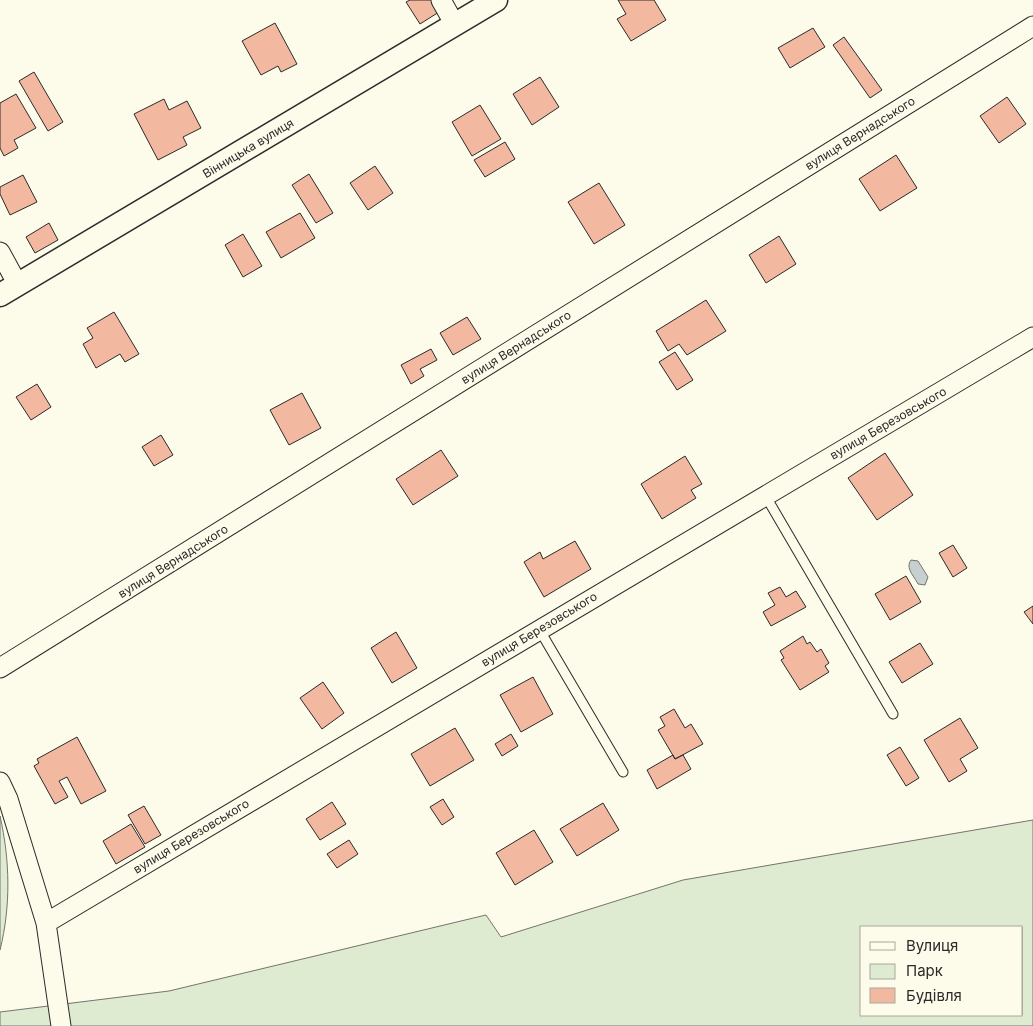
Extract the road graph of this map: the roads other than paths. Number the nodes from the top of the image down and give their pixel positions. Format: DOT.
graph roads {
  1 [pos="441,0"];
  2 [pos="496,0"];
  3 [pos="455,25"];
  4 [pos="1033,26"];
  5 [pos="0,252"];
  6 [pos="9,290"];
  7 [pos="1033,337"];
  8 [pos="765,494"];
  9 [pos="539,629"];
  10 [pos="0,668"];
  11 [pos="893,714"];
  12 [pos="623,772"];
  13 [pos="0,782"];
  14 [pos="46,923"];
  15 [pos="61,1026"];
  1 -- 3 [label="street"];
  2 -- 3 [label="street, Вінницька вулиця"];
  3 -- 6 [label="street, Вінницька вулиця"];
  4 -- 10 [label="street, вулиця Вернадського"];
  5 -- 6 [label="street"];
  7 -- 8 [label="street, вулиця Березовського"];
  8 -- 9 [label="street, вулиця Березовського"];
  8 -- 11 [label="lane"];
  9 -- 12 [label="lane"];
  9 -- 14 [label="street, вулиця Березовського"];
  13 -- 14 [label="street"];
  14 -- 15 [label="street"];
}
